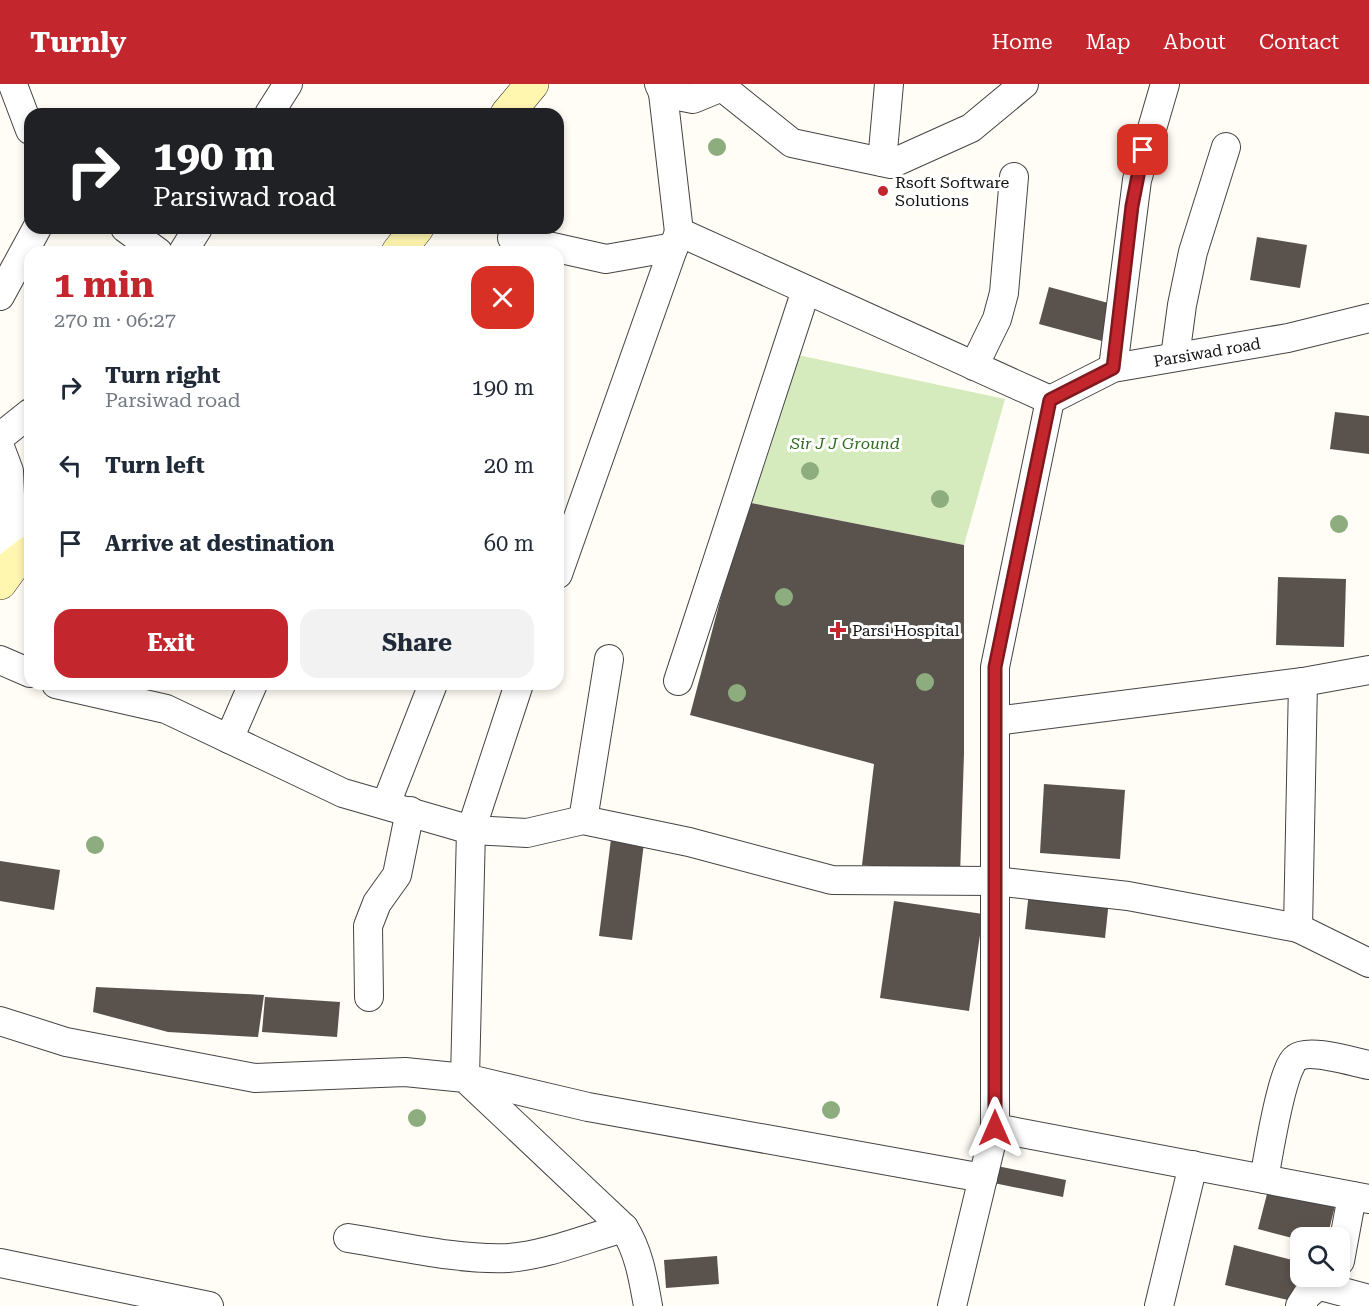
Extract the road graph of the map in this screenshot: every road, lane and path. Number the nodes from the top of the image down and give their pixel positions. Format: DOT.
graph roads {
  1 [pos="288,84"];
  2 [pos="532,84"];
  3 [pos="889,84"];
  4 [pos="1024,84"];
  5 [pos="1165,84"];
  6 [pos="722,86"];
  7 [pos="661,88"];
  8 [pos="9,89"];
  9 [pos="273,108"];
  10 [pos="512,108"];
  11 [pos="24,118"];
  12 [pos="1226,147"];
  13 [pos="882,162"];
  14 [pos="1014,177"];
  15 [pos="133,234"];
  16 [pos="412,234"];
  17 [pos="512,238"];
  18 [pos="676,240"];
  19 [pos="150,246"];
  20 [pos="403,246"];
  21 [pos="548,246"];
  22 [pos="564,250"];
  23 [pos="24,253"];
  24 [pos="806,290"];
  25 [pos="0,296"];
  26 [pos="1369,318"];
  27 [pos="1175,357"];
  28 [pos="974,366"];
  29 [pos="1113,368"];
  30 [pos="1050,400"];
  31 [pos="24,418"];
  32 [pos="0,437"];
  33 [pos="0,447"];
  34 [pos="564,557"];
  35 [pos="14,567"];
  36 [pos="609,659"];
  37 [pos="0,660"];
  38 [pos="24,670"];
  39 [pos="1369,670"];
  40 [pos="678,681"];
  41 [pos="1303,682"];
  42 [pos="82,690"];
  43 [pos="250,690"];
  44 [pos="431,690"];
  45 [pos="517,690"];
  46 [pos="996,721"];
  47 [pos="229,739"];
  48 [pos="398,807"];
  49 [pos="583,820"];
  50 [pos="471,830"];
  51 [pos="995,881"];
  52 [pos="1298,928"];
  53 [pos="1369,963"];
  54 [pos="369,997"];
  55 [pos="0,1022"];
  56 [pos="1369,1065"];
  57 [pos="465,1078"];
  58 [pos="995,1128"];
  59 [pos="1193,1165"];
  60 [pos="984,1178"];
  61 [pos="1264,1179"];
  62 [pos="1361,1197"];
  63 [pos="624,1228"];
  64 [pos="1350,1231"];
  65 [pos="348,1238"];
  66 [pos="0,1263"];
  67 [pos="1316,1289"];
  68 [pos="99,1295"];
  69 [pos="1369,1299"];
  70 [pos="209,1306"];
  71 [pos="648,1306"];
  72 [pos="952,1306"];
  73 [pos="1160,1306"];
  1 -- 9 [label="street"];
  2 -- 10 [label="main road"];
  3 -- 13 [label="street"];
  4 -- 13 [label="street"];
  5 -- 29 [label="street"];
  6 -- 7 [label="street"];
  6 -- 13 [label="street"];
  7 -- 18 [label="street"];
  8 -- 11 [label="street"];
  12 -- 27 [label="street"];
  14 -- 28 [label="street"];
  15 -- 19 [label="street"];
  16 -- 20 [label="main road"];
  17 -- 21 [label="street"];
  18 -- 22 [label="street"];
  18 -- 24 [label="street"];
  18 -- 34 [label="street"];
  23 -- 25 [label="street"];
  24 -- 28 [label="street"];
  24 -- 40 [label="street"];
  26 -- 27 [label="street, Parsiwad road"];
  27 -- 29 [label="street, Parsiwad road"];
  28 -- 30 [label="street"];
  29 -- 30 [label="street, Parsiwad road"];
  30 -- 46 [label="street"];
  31 -- 32 [label="street"];
  33 -- 35 [label="street"];
  36 -- 49 [label="street"];
  37 -- 38 [label="street"];
  39 -- 41 [label="street"];
  41 -- 46 [label="street"];
  41 -- 52 [label="street"];
  42 -- 47 [label="street"];
  43 -- 47 [label="street"];
  44 -- 48 [label="street"];
  45 -- 50 [label="street"];
  46 -- 51 [label="street"];
  47 -- 48 [label="street"];
  48 -- 50 [label="street"];
  48 -- 54 [label="street"];
  49 -- 50 [label="street"];
  49 -- 51 [label="street"];
  50 -- 57 [label="street"];
  51 -- 52 [label="street"];
  51 -- 58 [label="street"];
  52 -- 53 [label="street"];
  55 -- 57 [label="street"];
  56 -- 61 [label="street"];
  57 -- 60 [label="street"];
  57 -- 63 [label="street"];
  58 -- 59 [label="street"];
  58 -- 60 [label="street"];
  59 -- 61 [label="street"];
  59 -- 73 [label="street"];
  60 -- 72 [label="street"];
  61 -- 62 [label="street"];
  62 -- 64 [label="street"];
  63 -- 65 [label="street"];
  63 -- 71 [label="street"];
  66 -- 68 [label="street"];
  67 -- 69 [label="street"];
  68 -- 70 [label="street"];
}
